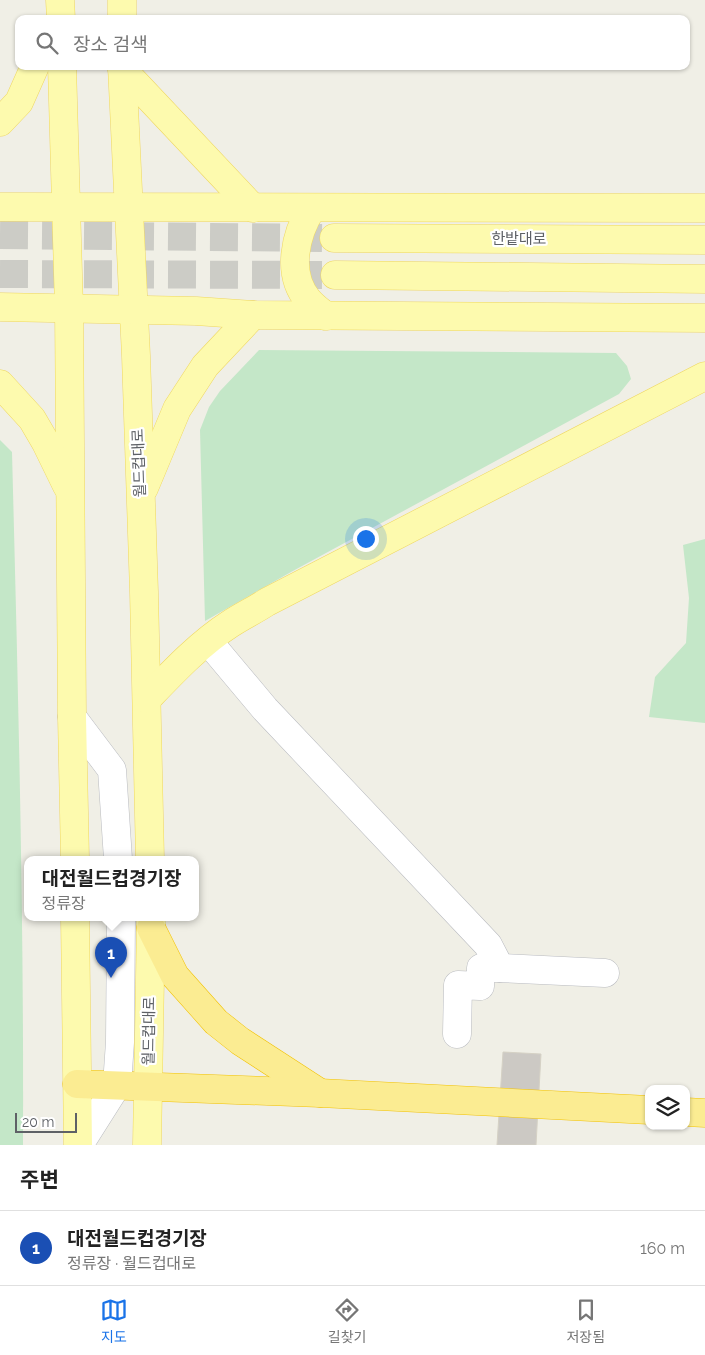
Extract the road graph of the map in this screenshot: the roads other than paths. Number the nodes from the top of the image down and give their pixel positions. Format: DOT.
graph roads {
  1 [pos="33,70"];
  2 [pos="62,70"];
  3 [pos="122,70"];
  4 [pos="125,70"];
  5 [pos="0,122"];
  6 [pos="0,207"];
  7 [pos="67,208"];
  8 [pos="129,208"];
  9 [pos="253,208"];
  10 [pos="312,208"];
  11 [pos="705,208"];
  12 [pos="334,238"];
  13 [pos="705,240"];
  14 [pos="335,275"];
  15 [pos="705,278"];
  16 [pos="0,307"];
  17 [pos="69,308"];
  18 [pos="134,310"];
  19 [pos="253,315"];
  20 [pos="326,316"];
  21 [pos="705,318"];
  22 [pos="705,376"];
  23 [pos="0,384"];
  24 [pos="70,494"];
  25 [pos="141,496"];
  26 [pos="208,641"];
  27 [pos="147,699"];
  28 [pos="72,717"];
  29 [pos="75,856"];
  30 [pos="118,856"];
  31 [pos="150,856"];
  32 [pos="75,921"];
  33 [pos="121,921"];
  34 [pos="151,923"];
  35 [pos="500,968"];
  36 [pos="606,973"];
  37 [pos="457,1034"];
  38 [pos="77,1084"];
  39 [pos="117,1085"];
  40 [pos="148,1086"];
  41 [pos="320,1093"];
  42 [pos="645,1110"];
  43 [pos="690,1112"];
  44 [pos="705,1113"];
  45 [pos="79,1145"];
  46 [pos="147,1145"];
  1 -- 5 [label="main road"];
  2 -- 7 [label="main road"];
  3 -- 8 [label="main road, 월드컵대로"];
  4 -- 9 [label="main road"];
  6 -- 7 [label="main road"];
  7 -- 8 [label="main road"];
  7 -- 17 [label="main road"];
  8 -- 9 [label="main road"];
  8 -- 18 [label="main road, 월드컵대로"];
  9 -- 10 [label="main road"];
  10 -- 11 [label="main road"];
  10 -- 20 [label="main road"];
  12 -- 13 [label="main road, 한밭대로"];
  14 -- 15 [label="main road"];
  16 -- 17 [label="main road"];
  17 -- 18 [label="main road"];
  17 -- 24 [label="main road"];
  18 -- 19 [label="main road"];
  18 -- 25 [label="main road, 월드컵대로"];
  19 -- 20 [label="main road"];
  19 -- 25 [label="main road"];
  20 -- 21 [label="main road"];
  22 -- 26 [label="main road"];
  23 -- 24 [label="main road"];
  24 -- 28 [label="main road"];
  25 -- 27 [label="main road, 월드컵대로"];
  26 -- 27 [label="main road"];
  26 -- 35 [label="lane"];
  27 -- 31 [label="main road, 월드컵대로"];
  28 -- 29 [label="main road"];
  28 -- 30 [label="lane"];
  32 -- 38 [label="main road"];
  33 -- 39 [label="lane"];
  34 -- 40 [label="main road, 월드컵대로"];
  34 -- 41 [label="highway"];
  35 -- 36 [label="lane"];
  35 -- 37 [label="lane"];
  38 -- 39 [label="highway"];
  38 -- 45 [label="main road"];
  39 -- 40 [label="highway"];
  39 -- 45 [label="lane"];
  40 -- 41 [label="highway"];
  40 -- 46 [label="main road, 월드컵대로"];
  41 -- 42 [label="highway"];
  43 -- 44 [label="highway"];
}
